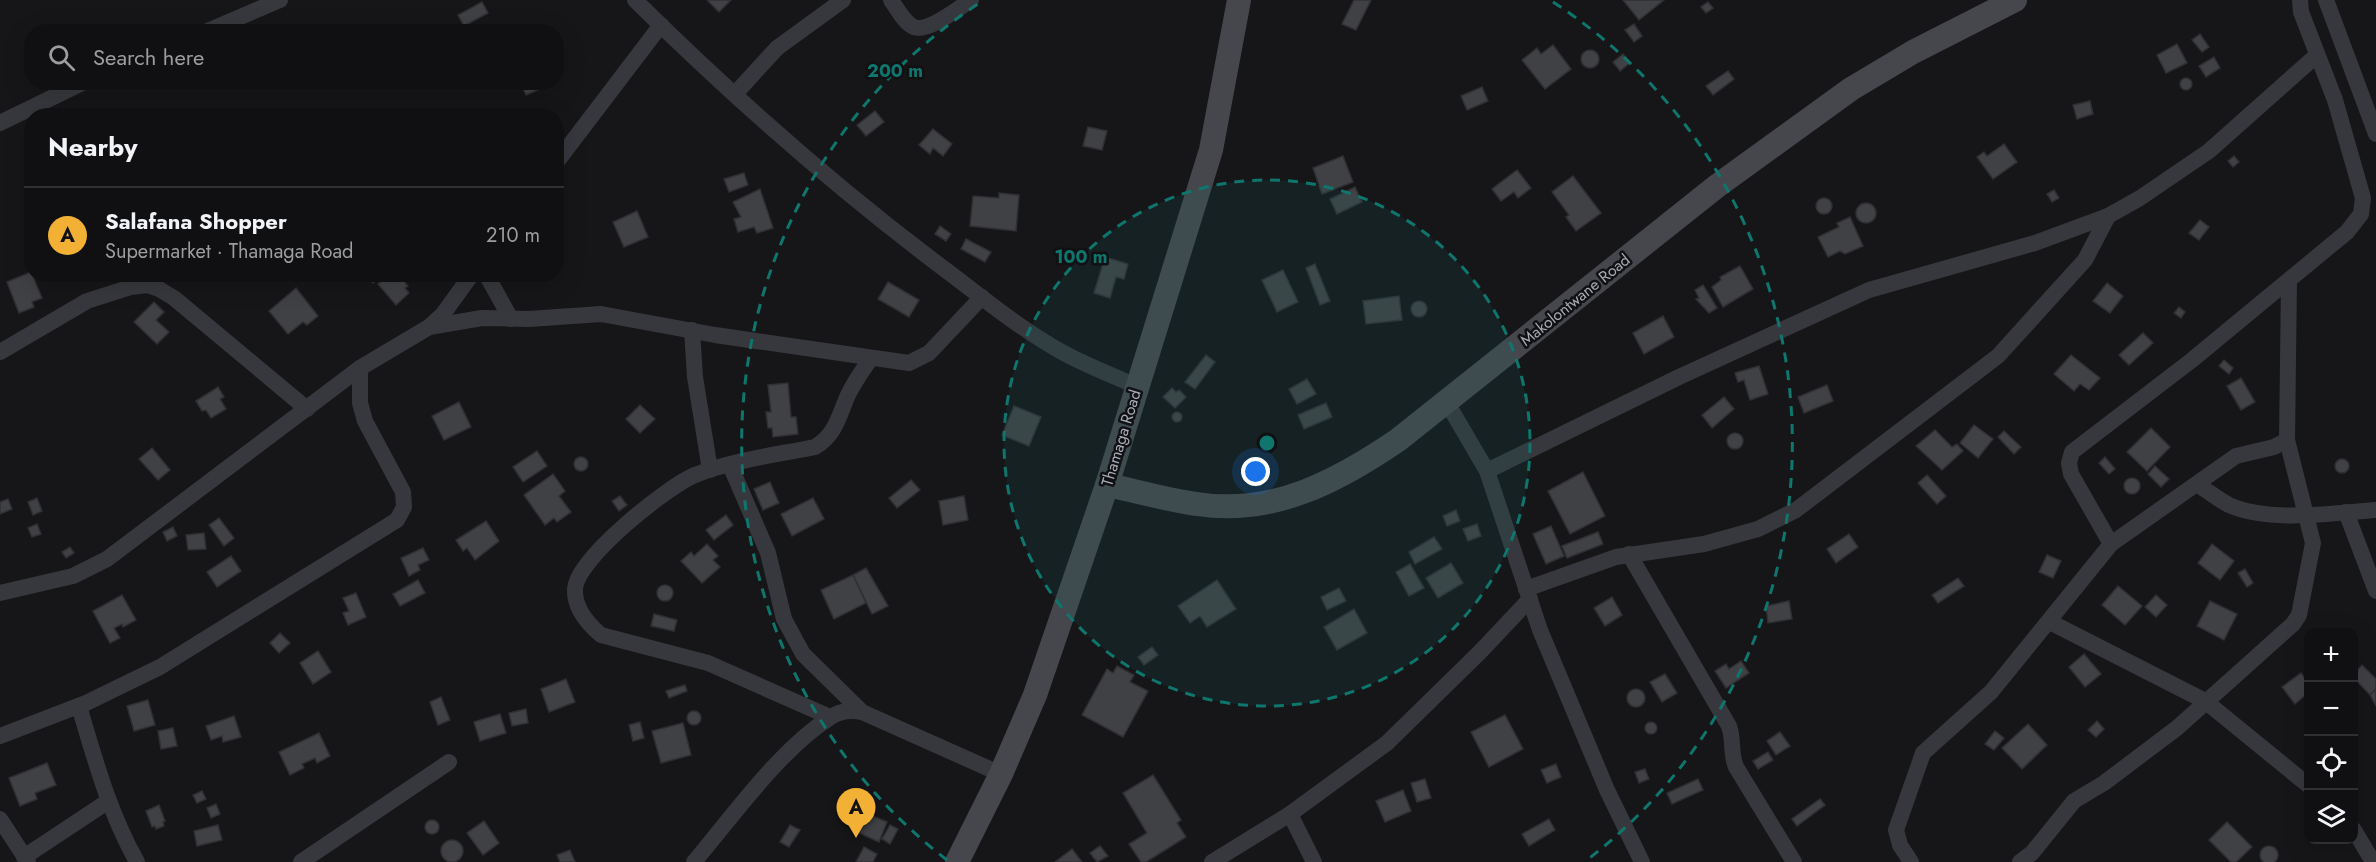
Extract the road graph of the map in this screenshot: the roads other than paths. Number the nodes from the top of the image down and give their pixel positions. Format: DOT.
graph roads {
  1 [pos="280,0"];
  2 [pos="843,0"];
  3 [pos="891,0"];
  4 [pos="971,0"];
  5 [pos="1239,0"];
  6 [pos="2015,0"];
  7 [pos="2300,0"];
  8 [pos="2326,0"];
  9 [pos="645,4"];
  10 [pos="224,24"];
  11 [pos="661,25"];
  12 [pos="2318,55"];
  13 [pos="68,90"];
  14 [pos="735,94"];
  15 [pos="31,108"];
  16 [pos="24,111"];
  17 [pos="0,123"];
  18 [pos="2376,134"];
  19 [pos="564,152"];
  20 [pos="2108,216"];
  21 [pos="2289,280"];
  22 [pos="465,282"];
  23 [pos="490,282"];
  24 [pos="982,297"];
  25 [pos="511,319"];
  26 [pos="429,327"];
  27 [pos="692,330"];
  28 [pos="0,352"];
  29 [pos="871,358"];
  30 [pos="360,368"];
  31 [pos="1136,386"];
  32 [pos="1446,401"];
  33 [pos="307,410"];
  34 [pos="2287,440"];
  35 [pos="730,465"];
  36 [pos="710,470"];
  37 [pos="1487,471"];
  38 [pos="1107,485"];
  39 [pos="2198,485"];
  40 [pos="2376,510"];
  41 [pos="2346,512"];
  42 [pos="2307,514"];
  43 [pos="2111,544"];
  44 [pos="1629,554"];
  45 [pos="2376,591"];
  46 [pos="0,593"];
  47 [pos="1528,594"];
  48 [pos="2050,622"];
  49 [pos="2205,701"];
  50 [pos="79,706"];
  51 [pos="862,712"];
  52 [pos="830,717"];
  53 [pos="0,736"];
  54 [pos="449,762"];
  55 [pos="1001,774"];
  56 [pos="2304,782"];
  57 [pos="107,802"];
  58 [pos="1290,814"];
  59 [pos="0,819"];
  60 [pos="2358,837"];
  61 [pos="26,859"];
  62 [pos="304,861"];
  63 [pos="137,862"];
  64 [pos="694,862"];
  65 [pos="957,862"];
  66 [pos="1212,862"];
  67 [pos="1314,862"];
  68 [pos="1642,862"];
  69 [pos="1794,862"];
  70 [pos="1911,862"];
  71 [pos="2020,862"];
  72 [pos="2373,862"];
  1 -- 10 [label="street"];
  2 -- 14 [label="street"];
  3 -- 4 [label="street"];
  5 -- 31 [label="main road, Thamaga Road"];
  6 -- 32 [label="main road, Makolontwane Road"];
  7 -- 12 [label="street"];
  8 -- 18 [label="street"];
  9 -- 11 [label="street"];
  11 -- 14 [label="street"];
  11 -- 19 [label="street"];
  12 -- 20 [label="street"];
  12 -- 21 [label="street"];
  13 -- 15 [label="street"];
  14 -- 24 [label="street"];
  16 -- 17 [label="street"];
  20 -- 37 [label="street"];
  20 -- 44 [label="street"];
  21 -- 34 [label="street"];
  21 -- 43 [label="street"];
  22 -- 26 [label="street"];
  23 -- 25 [label="street"];
  24 -- 29 [label="street"];
  24 -- 31 [label="street"];
  25 -- 26 [label="street"];
  25 -- 27 [label="street"];
  26 -- 30 [label="street"];
  27 -- 29 [label="street"];
  27 -- 36 [label="street"];
  28 -- 33 [label="street"];
  29 -- 35 [label="street"];
  30 -- 33 [label="street"];
  30 -- 50 [label="street"];
  31 -- 38 [label="main road, Thamaga Road"];
  32 -- 37 [label="street"];
  32 -- 38 [label="main road, Makolontwane Road"];
  33 -- 46 [label="street"];
  34 -- 39 [label="street"];
  34 -- 42 [label="street"];
  35 -- 36 [label="street"];
  35 -- 51 [label="street"];
  36 -- 52 [label="street"];
  37 -- 47 [label="street"];
  38 -- 55 [label="main road, Thamaga Road"];
  39 -- 42 [label="street"];
  39 -- 43 [label="street"];
  40 -- 41 [label="street"];
  41 -- 42 [label="street"];
  41 -- 45 [label="street"];
  42 -- 49 [label="street"];
  43 -- 48 [label="street"];
  44 -- 47 [label="street"];
  44 -- 69 [label="street"];
  47 -- 58 [label="street"];
  47 -- 68 [label="street"];
  48 -- 49 [label="street"];
  48 -- 70 [label="street"];
  49 -- 56 [label="street"];
  49 -- 71 [label="street"];
  50 -- 53 [label="street"];
  50 -- 57 [label="street"];
  51 -- 52 [label="street"];
  51 -- 55 [label="street"];
  52 -- 64 [label="street"];
  54 -- 62 [label="street"];
  55 -- 65 [label="main road, Thamaga Road"];
  57 -- 61 [label="street"];
  57 -- 63 [label="street"];
  58 -- 66 [label="street"];
  58 -- 67 [label="street"];
  59 -- 61 [label="street"];
  60 -- 72 [label="street"];
}
